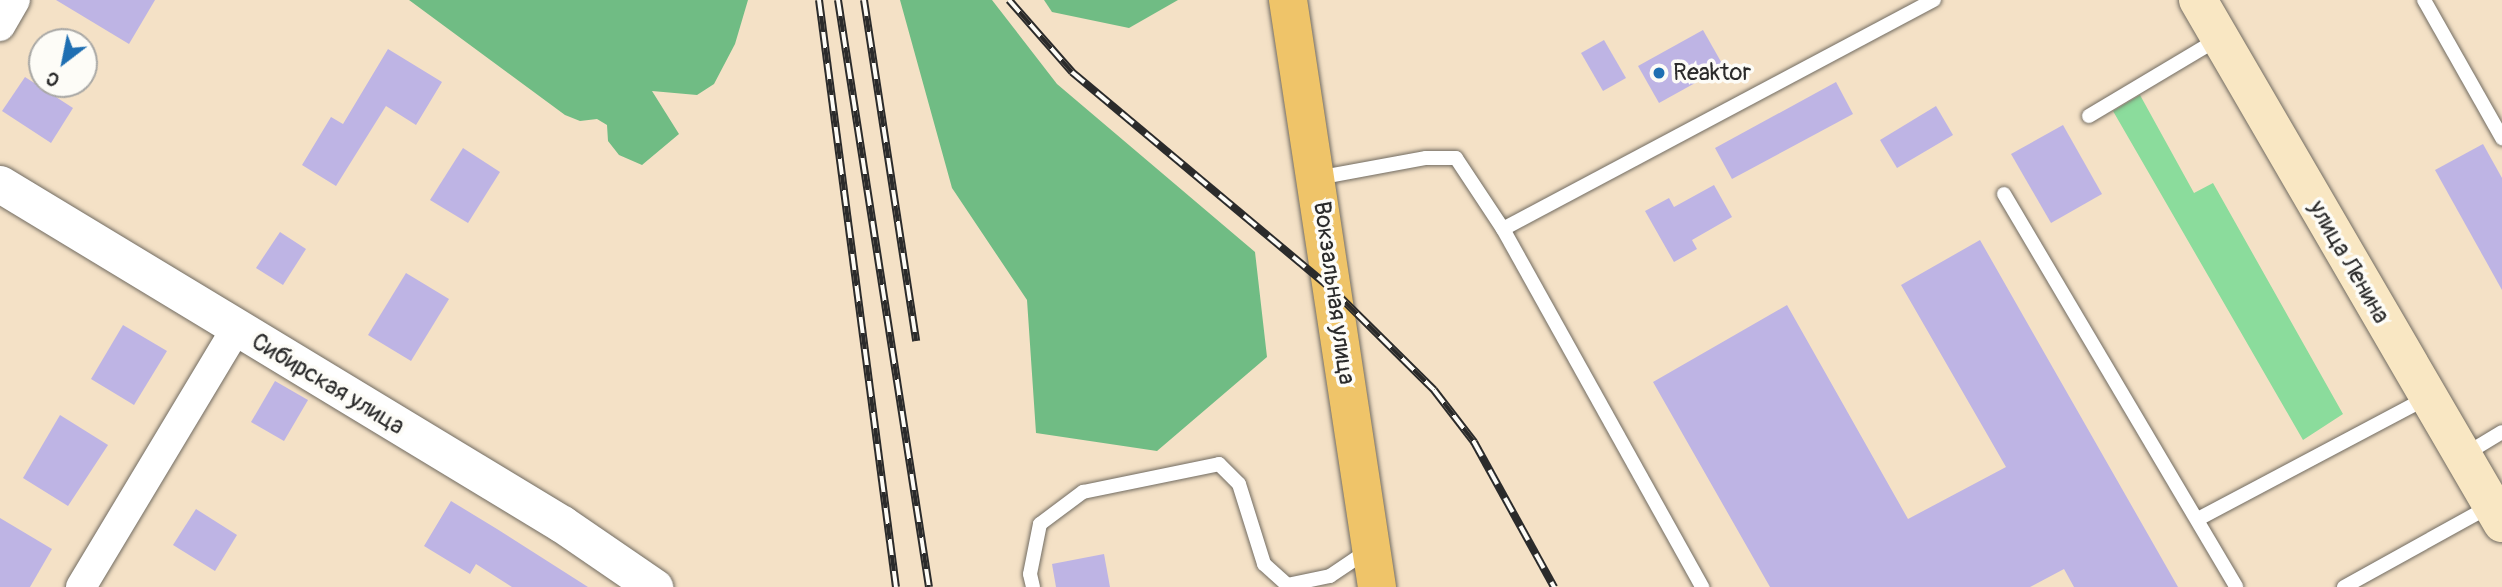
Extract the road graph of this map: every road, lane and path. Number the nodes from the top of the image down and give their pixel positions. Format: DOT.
graph roads {
  1 [pos="15,0"];
  2 [pos="1288,0"];
  3 [pos="1934,0"];
  4 [pos="2198,0"];
  5 [pos="2424,0"];
  6 [pos="0,26"];
  7 [pos="2220,38"];
  8 [pos="2089,116"];
  9 [pos="2502,138"];
  10 [pos="1317,178"];
  11 [pos="0,184"];
  12 [pos="2004,194"];
  13 [pos="1503,229"];
  14 [pos="236,329"];
  15 [pos="2428,397"];
  16 [pos="2502,432"];
  17 [pos="2462,456"];
  18 [pos="2497,514"];
  19 [pos="2198,519"];
  20 [pos="1371,548"];
  21 [pos="81,587"];
  22 [pos="654,587"];
  23 [pos="1033,587"];
  24 [pos="1377,587"];
  25 [pos="1702,587"];
  26 [pos="2236,587"];
  27 [pos="2344,587"];
  1 -- 6 [label="street"];
  2 -- 10 [label="highway, Вокзальная улица"];
  3 -- 13 [label="lane"];
  4 -- 7 [label="main road, улица Ленина"];
  5 -- 9 [label="lane"];
  7 -- 8 [label="lane"];
  7 -- 15 [label="main road, улица Ленина"];
  10 -- 13 [label="lane"];
  10 -- 20 [label="highway, Вокзальная улица"];
  11 -- 14 [label="street, Сибирская улица"];
  12 -- 19 [label="lane"];
  13 -- 25 [label="lane"];
  14 -- 21 [label="street"];
  14 -- 22 [label="street, Сибирская улица"];
  15 -- 17 [label="main road, улица Ленина"];
  15 -- 19 [label="lane"];
  16 -- 17 [label="lane"];
  17 -- 18 [label="main road, улица Ленина"];
  18 -- 27 [label="lane"];
  19 -- 26 [label="lane"];
  20 -- 23 [label="lane"];
  20 -- 24 [label="highway, Вокзальная улица"];
}
